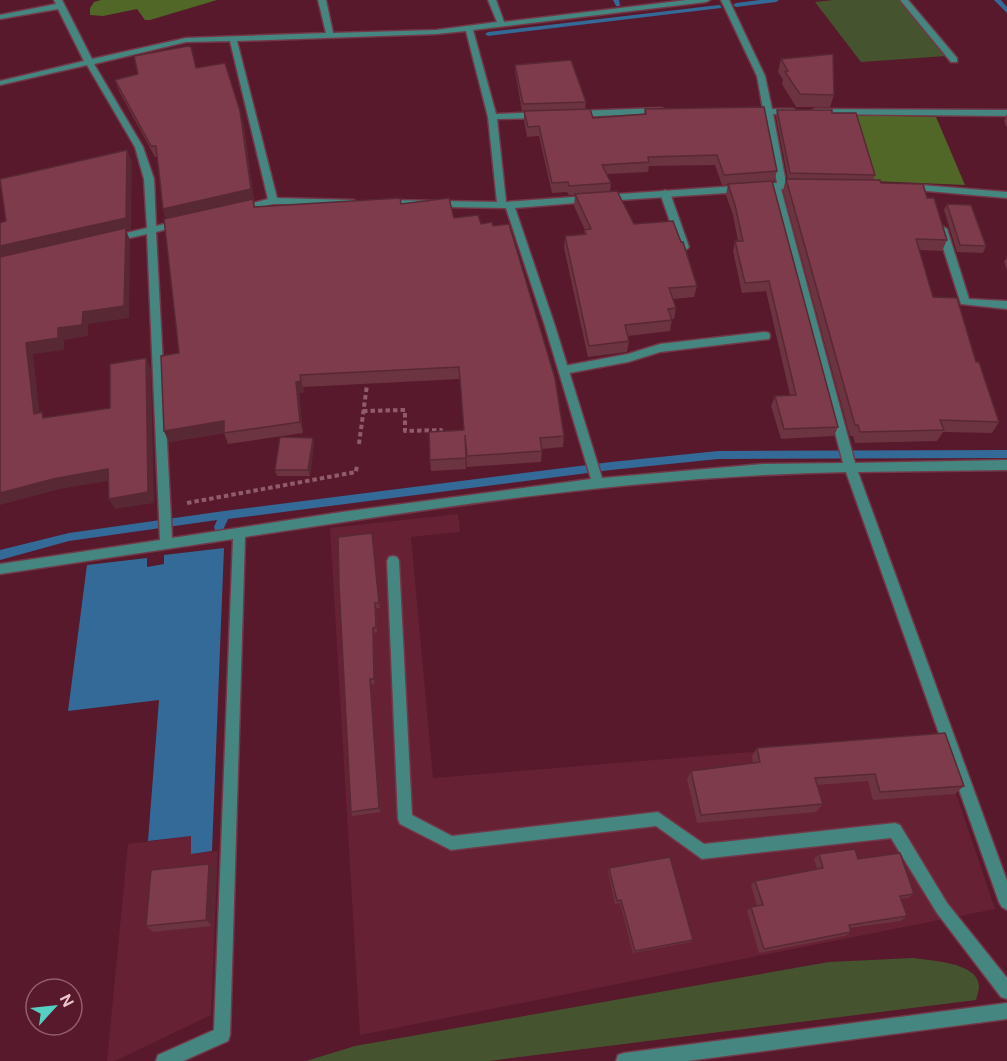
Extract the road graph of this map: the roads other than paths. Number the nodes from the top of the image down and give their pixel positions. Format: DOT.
graph roads {
  1 [pos="322,0"];
  2 [pos="492,0"];
  3 [pos="706,0"];
  4 [pos="725,0"];
  5 [pos="904,0"];
  6 [pos="59,3"];
  7 [pos="0,17"];
  8 [pos="501,24"];
  9 [pos="469,28"];
  10 [pos="330,35"];
  11 [pos="233,39"];
  12 [pos="954,60"];
  13 [pos="89,62"];
  14 [pos="0,83"];
  15 [pos="667,111"];
  16 [pos="745,111"];
  17 [pos="767,111"];
  18 [pos="1007,113"];
  19 [pos="550,115"];
  20 [pos="562,115"];
  21 [pos="492,117"];
  22 [pos="778,185"];
  23 [pos="816,185"];
  24 [pos="895,187"];
  25 [pos="664,193"];
  26 [pos="1007,195"];
  27 [pos="273,201"];
  28 [pos="365,202"];
  29 [pos="376,203"];
  30 [pos="506,205"];
  31 [pos="229,211"];
  32 [pos="195,219"];
  33 [pos="939,219"];
  34 [pos="151,230"];
  35 [pos="104,241"];
  36 [pos="684,248"];
  37 [pos="1007,305"];
  38 [pos="765,336"];
  39 [pos="564,370"];
  40 [pos="849,465"];
  41 [pos="1007,465"];
  42 [pos="597,480"];
  43 [pos="239,532"];
  44 [pos="166,540"];
  45 [pos="393,561"];
  46 [pos="0,569"];
  47 [pos="1007,902"];
  48 [pos="1007,991"];
  49 [pos="1007,1011"];
  50 [pos="165,1061"];
  51 [pos="624,1061"];
  1 -- 10 [label="street"];
  2 -- 8 [label="street"];
  3 -- 8 [label="street"];
  4 -- 17 [label="street"];
  5 -- 12 [label="street"];
  6 -- 7 [label="street"];
  6 -- 13 [label="street"];
  8 -- 9 [label="street"];
  9 -- 10 [label="street"];
  9 -- 21 [label="street"];
  10 -- 11 [label="street"];
  11 -- 13 [label="street"];
  11 -- 27 [label="street"];
  13 -- 14 [label="street"];
  13 -- 34 [label="street"];
  15 -- 20 [label="street"];
  16 -- 17 [label="street"];
  17 -- 18 [label="street"];
  17 -- 22 [label="street"];
  19 -- 21 [label="street"];
  21 -- 30 [label="street"];
  22 -- 23 [label="street"];
  22 -- 25 [label="street"];
  22 -- 40 [label="street"];
  24 -- 26 [label="street"];
  25 -- 30 [label="street"];
  25 -- 36 [label="street"];
  27 -- 28 [label="street"];
  27 -- 31 [label="street"];
  29 -- 30 [label="street"];
  30 -- 39 [label="street"];
  32 -- 34 [label="street"];
  33 -- 37 [label="street"];
  34 -- 35 [label="street"];
  34 -- 44 [label="street"];
  38 -- 39 [label="street"];
  39 -- 42 [label="street"];
  40 -- 41 [label="street"];
  40 -- 42 [label="street"];
  40 -- 47 [label="street"];
  42 -- 43 [label="street"];
  43 -- 44 [label="street"];
  43 -- 50 [label="street"];
  44 -- 46 [label="street"];
  45 -- 48 [label="street"];
  49 -- 51 [label="street"];
}
